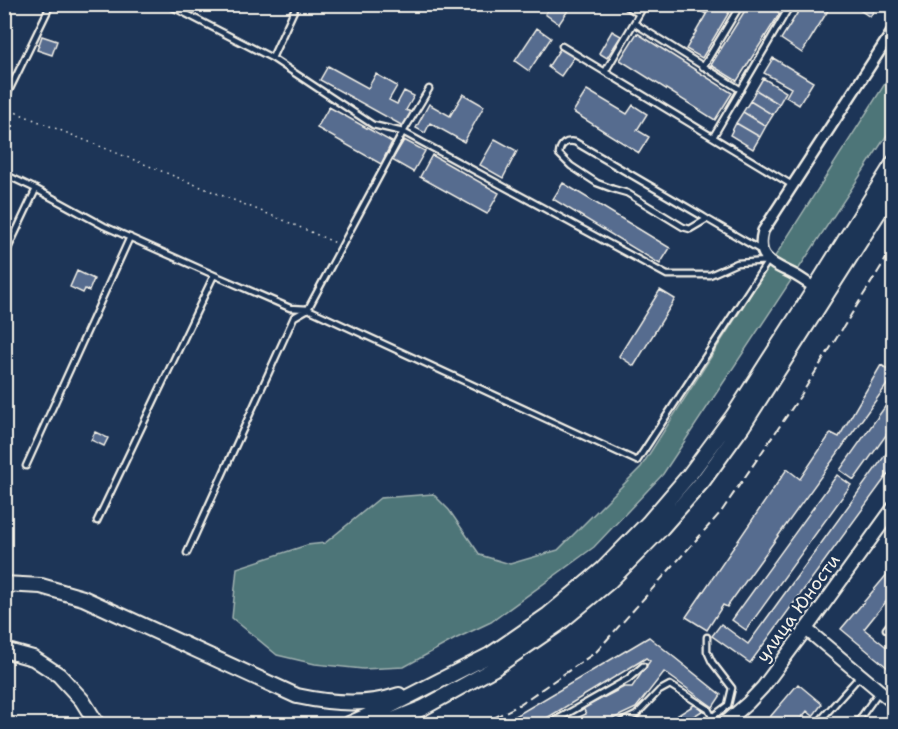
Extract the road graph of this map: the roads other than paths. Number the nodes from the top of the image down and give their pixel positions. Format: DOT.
graph roads {
  1 [pos="51,4"];
  2 [pos="167,4"];
  3 [pos="297,4"];
  4 [pos="623,4"];
  5 [pos="645,4"];
  6 [pos="741,4"];
  7 [pos="779,4"];
  8 [pos="791,4"];
  9 [pos="788,10"];
  10 [pos="639,14"];
  11 [pos="634,24"];
  12 [pos="894,29"];
  13 [pos="562,46"];
  14 [pos="272,58"];
  15 [pos="702,66"];
  16 [pos="605,72"];
  17 [pos="429,89"];
  18 [pos="741,90"];
  19 [pos="4,101"];
  20 [pos="404,132"];
  21 [pos="713,137"];
  22 [pos="894,162"];
  23 [pos="4,174"];
  24 [pos="792,185"];
  25 [pos="894,188"];
  26 [pos="36,189"];
  27 [pos="707,219"];
  28 [pos="130,237"];
  29 [pos="762,251"];
  30 [pos="4,257"];
  31 [pos="768,261"];
  32 [pos="214,275"];
  33 [pos="815,288"];
  34 [pos="308,309"];
  35 [pos="27,466"];
  36 [pos="894,507"];
  37 [pos="97,521"];
  38 [pos="187,553"];
  39 [pos="4,584"];
  40 [pos="894,619"];
  41 [pos="806,629"];
  42 [pos="894,635"];
  43 [pos="707,637"];
  44 [pos="4,650"];
  45 [pos="643,666"];
  46 [pos="860,675"];
  47 [pos="438,682"];
  48 [pos="879,691"];
  49 [pos="894,703"];
  50 [pos="712,717"];
  51 [pos="97,724"];
  52 [pos="349,724"];
  53 [pos="383,724"];
  54 [pos="549,724"];
  55 [pos="617,724"];
  56 [pos="716,724"];
  57 [pos="724,724"];
  58 [pos="817,724"];
  59 [pos="856,724"];
  1 -- 19 [label="lane"];
  2 -- 14 [label="lane"];
  3 -- 14 [label="lane"];
  4 -- 10 [label="lane"];
  5 -- 10 [label="lane"];
  6 -- 15 [label="lane"];
  7 -- 9 [label="lane"];
  8 -- 9 [label="lane"];
  9 -- 18 [label="lane"];
  10 -- 11 [label="lane"];
  11 -- 15 [label="lane"];
  11 -- 16 [label="lane"];
  12 -- 24 [label="street"];
  13 -- 16 [label="lane"];
  14 -- 20 [label="lane"];
  15 -- 18 [label="lane"];
  16 -- 21 [label="lane"];
  17 -- 20 [label="lane"];
  18 -- 21 [label="lane"];
  20 -- 31 [label="lane"];
  20 -- 34 [label="lane"];
  21 -- 24 [label="lane"];
  22 -- 33 [label="main road"];
  23 -- 26 [label="lane"];
  24 -- 29 [label="street"];
  25 -- 53 [label="main road"];
  26 -- 28 [label="lane"];
  26 -- 30 [label="lane"];
  27 -- 27 [label="lane"];
  27 -- 29 [label="lane"];
  28 -- 32 [label="lane"];
  28 -- 35 [label="lane"];
  29 -- 31 [label="street"];
  31 -- 33 [label="street"];
  31 -- 34 [label="lane"];
  32 -- 34 [label="lane"];
  32 -- 37 [label="lane"];
  33 -- 47 [label="main road"];
  34 -- 38 [label="lane"];
  36 -- 41 [label="street, улица Юности"];
  39 -- 47 [label="main road"];
  40 -- 42 [label="lane"];
  41 -- 46 [label="street"];
  41 -- 57 [label="street, улица Юности"];
  43 -- 50 [label="lane"];
  44 -- 51 [label="main road"];
  45 -- 54 [label="lane"];
  46 -- 48 [label="street"];
  46 -- 58 [label="lane"];
  47 -- 52 [label="main road"];
  48 -- 49 [label="street"];
  48 -- 59 [label="lane"];
  50 -- 55 [label="lane"];
  50 -- 56 [label="lane"];
}
